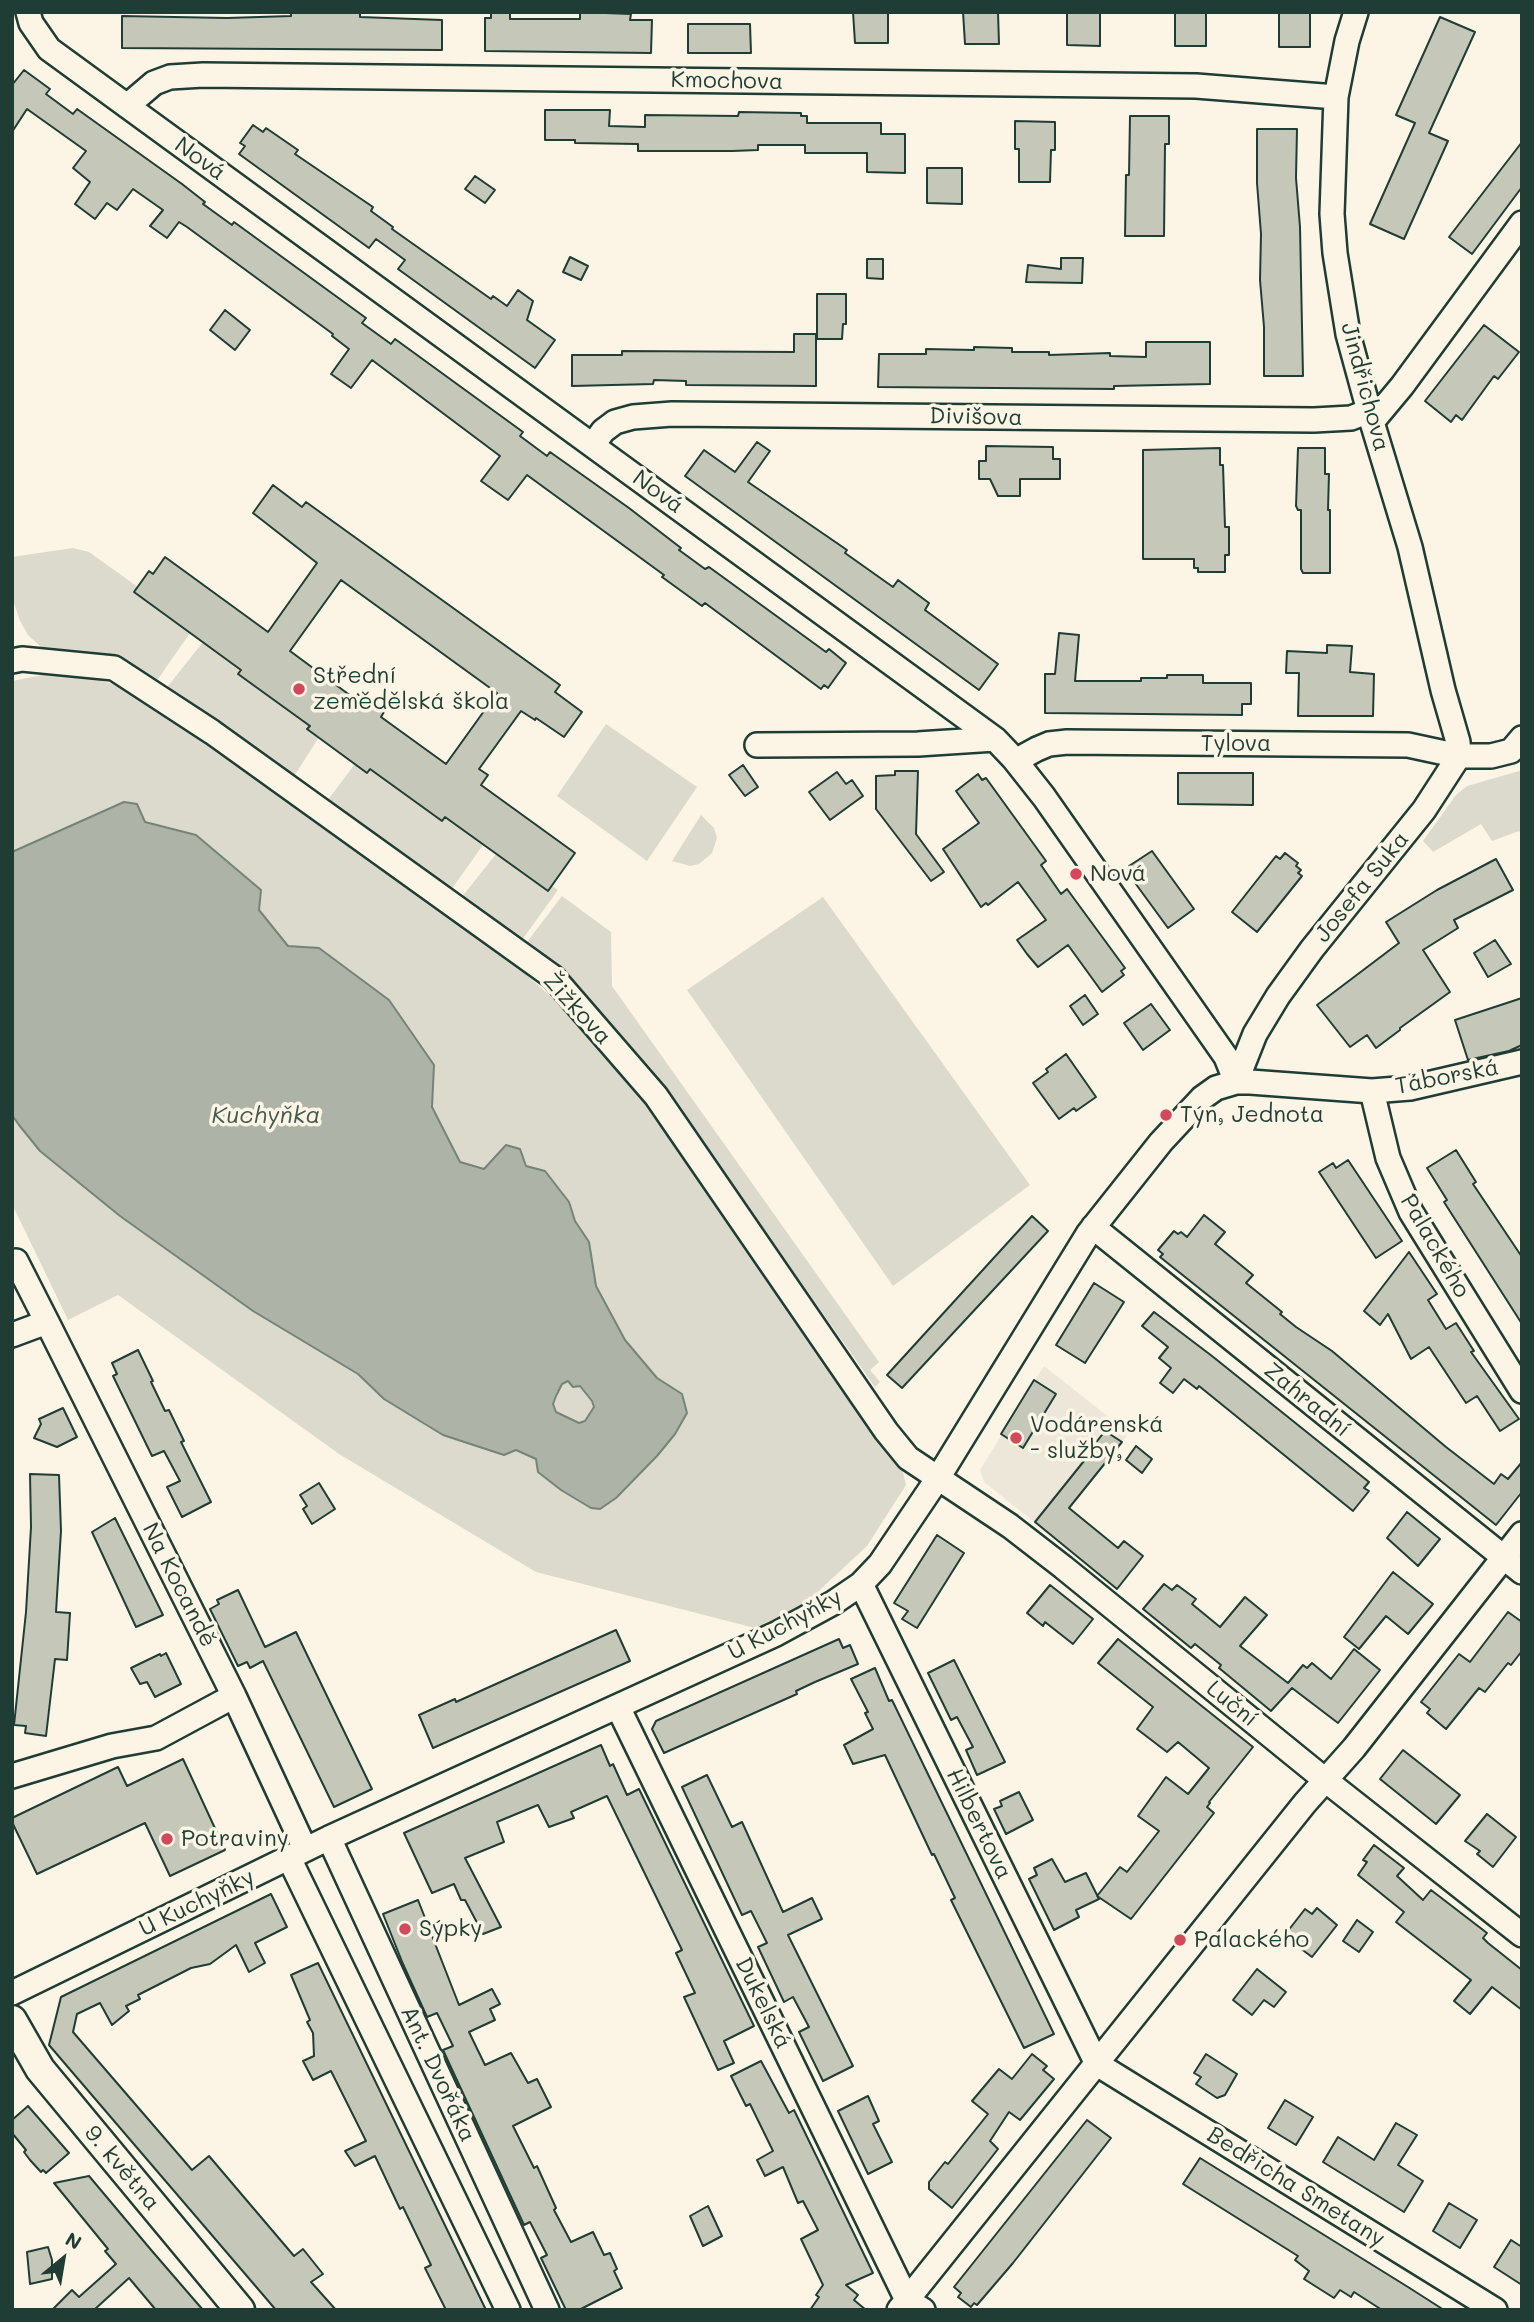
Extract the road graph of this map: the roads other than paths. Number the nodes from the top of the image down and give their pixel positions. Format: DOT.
graph roads {
  1 [pos="1356,12"];
  2 [pos="24,21"];
  3 [pos="1336,97"];
  4 [pos="127,106"];
  5 [pos="1522,223"];
  6 [pos="1370,417"];
  7 [pos="593,444"];
  8 [pos="12,661"];
  9 [pos="995,738"];
  10 [pos="757,746"];
  11 [pos="1518,750"];
  12 [pos="1459,756"];
  13 [pos="1018,764"];
  14 [pos="1522,1062"];
  15 [pos="1236,1082"];
  16 [pos="1372,1091"];
  17 [pos="1093,1227"];
  18 [pos="16,1261"];
  19 [pos="47,1322"];
  20 [pos="12,1335"];
  21 [pos="1522,1391"];
  22 [pos="938,1478"];
  23 [pos="1522,1534"];
  24 [pos="1503,1557"];
  25 [pos="1522,1572"];
  26 [pos="861,1584"];
  27 [pos="234,1696"];
  28 [pos="618,1707"];
  29 [pos="12,1776"];
  30 [pos="1324,1779"];
  31 [pos="329,1838"];
  32 [pos="297,1854"];
  33 [pos="1522,1935"];
  34 [pos="12,1993"];
  35 [pos="12,2020"];
  36 [pos="1097,2064"];
  37 [pos="910,2307"];
  38 [pos="240,2310"];
  39 [pos="508,2310"];
  40 [pos="547,2310"];
  41 [pos="1495,2310"];
  1 -- 3 [label="street, Jindřichova"];
  2 -- 4 [label="street, Nová"];
  3 -- 4 [label="street, Kmochova"];
  3 -- 6 [label="street, Jindřichova"];
  4 -- 7 [label="street, Nová"];
  5 -- 6 [label="street"];
  6 -- 7 [label="street, Divišova"];
  6 -- 12 [label="street, Jindřichova"];
  7 -- 9 [label="street, Nová"];
  8 -- 22 [label="street, Žižkova"];
  9 -- 10 [label="street"];
  9 -- 13 [label="street, Nová"];
  11 -- 12 [label="street"];
  12 -- 13 [label="street, Tylova"];
  12 -- 15 [label="street, Josefa Suka"];
  13 -- 15 [label="street, Nová"];
  14 -- 16 [label="street, Táborská"];
  15 -- 16 [label="street, U Kuchyňky"];
  15 -- 17 [label="street, U Kuchyňky"];
  16 -- 21 [label="street, Palackého"];
  17 -- 22 [label="street, U Kuchyňky"];
  17 -- 24 [label="street, Zahradní"];
  18 -- 19 [label="street, Na Kocandě"];
  19 -- 20 [label="street"];
  19 -- 27 [label="street, Na Kocandě"];
  22 -- 26 [label="street, U Kuchyňky"];
  22 -- 30 [label="street, Luční"];
  23 -- 24 [label="street"];
  24 -- 25 [label="street, Zahradní"];
  24 -- 30 [label="street"];
  26 -- 28 [label="street, U Kuchyňky"];
  26 -- 36 [label="street, Hilbertova"];
  27 -- 29 [label="street"];
  27 -- 32 [label="street, Na Kocandě"];
  28 -- 31 [label="street, U Kuchyňky"];
  28 -- 37 [label="street, Dukelská"];
  30 -- 33 [label="street, Luční"];
  30 -- 36 [label="street"];
  31 -- 32 [label="street, U Kuchyňky"];
  31 -- 40 [label="street, Ant. Dvořáka"];
  32 -- 34 [label="street, U Kuchyňky"];
  32 -- 39 [label="street, Ant. Dvořáka"];
  35 -- 38 [label="main road, 9. května"];
  36 -- 37 [label="street"];
  36 -- 41 [label="street, Bedřicha Smetany"];
}
